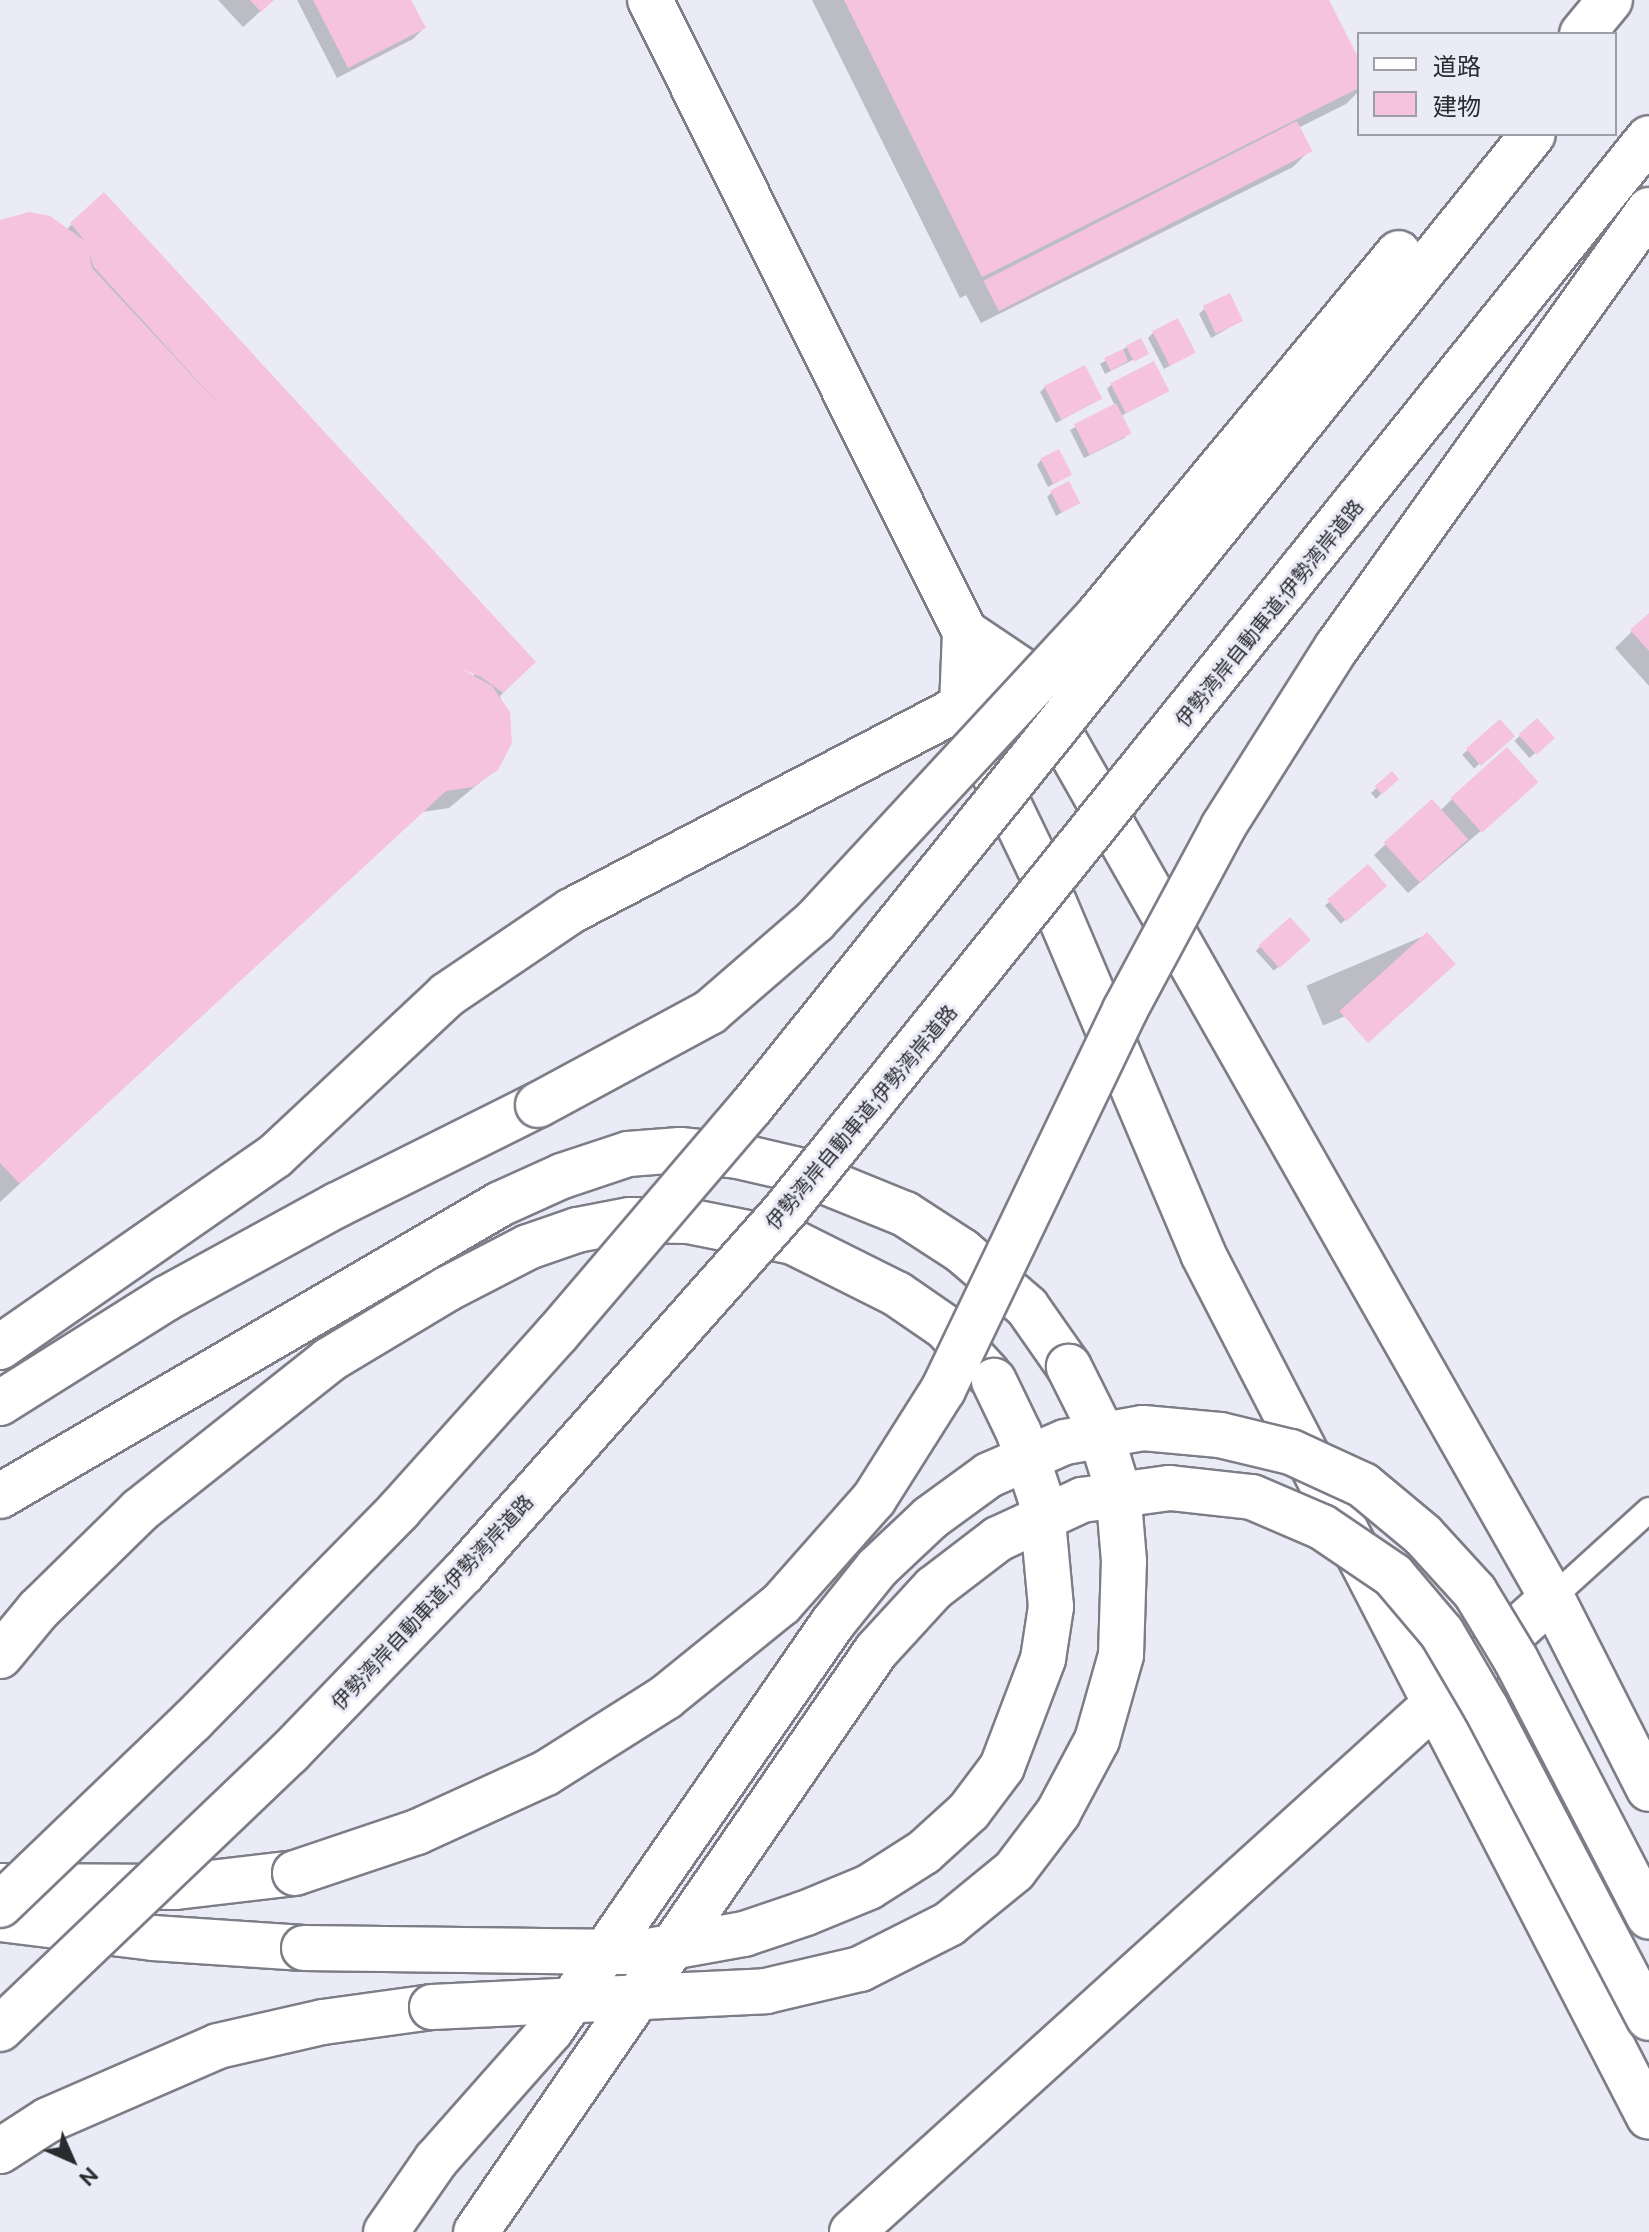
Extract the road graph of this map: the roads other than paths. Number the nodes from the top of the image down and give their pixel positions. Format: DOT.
graph roads {
  1 [pos="650,0"];
  2 [pos="1610,0"];
  3 [pos="1641,0"];
  4 [pos="1584,32"];
  5 [pos="1616,32"];
  6 [pos="1496,136"];
  7 [pos="1531,136"];
  8 [pos="1649,138"];
  9 [pos="1649,210"];
  10 [pos="965,632"];
  11 [pos="1026,673"];
  12 [pos="962,708"];
  13 [pos="0,1347"];
  14 [pos="0,1403"];
  15 [pos="0,1496"];
  16 [pos="1649,1510"];
  17 [pos="1552,1598"];
  18 [pos="0,1656"];
  19 [pos="1437,1699"];
  20 [pos="1649,1789"];
  21 [pos="0,1886"];
  22 [pos="0,1905"];
  23 [pos="1649,1917"];
  24 [pos="0,1919"];
  25 [pos="1649,2018"];
  26 [pos="0,2029"];
  27 [pos="1649,2117"];
  28 [pos="0,2151"];
  29 [pos="386,2232"];
  30 [pos="476,2232"];
  31 [pos="852,2232"];
  1 -- 10 [label="main road"];
  2 -- 4 [label="main road"];
  3 -- 5 [label="main road"];
  6 -- 14 [label="main road, bridge"];
  7 -- 22 [label="main road, bridge"];
  8 -- 26 [label="main road, 伊勢湾岸自動車道;伊勢湾岸道路, bridge"];
  9 -- 21 [label="main road, bridge"];
  10 -- 11 [label="main road"];
  10 -- 12 [label="main road"];
  11 -- 12 [label="main road"];
  11 -- 17 [label="main road"];
  12 -- 13 [label="main road"];
  12 -- 19 [label="main road"];
  15 -- 28 [label="main road, bridge"];
  16 -- 17 [label="lane"];
  17 -- 19 [label="main road"];
  17 -- 20 [label="main road"];
  18 -- 24 [label="main road, bridge"];
  19 -- 27 [label="main road"];
  19 -- 31 [label="main road"];
  23 -- 29 [label="main road, bridge"];
  25 -- 30 [label="main road, bridge"];
}
